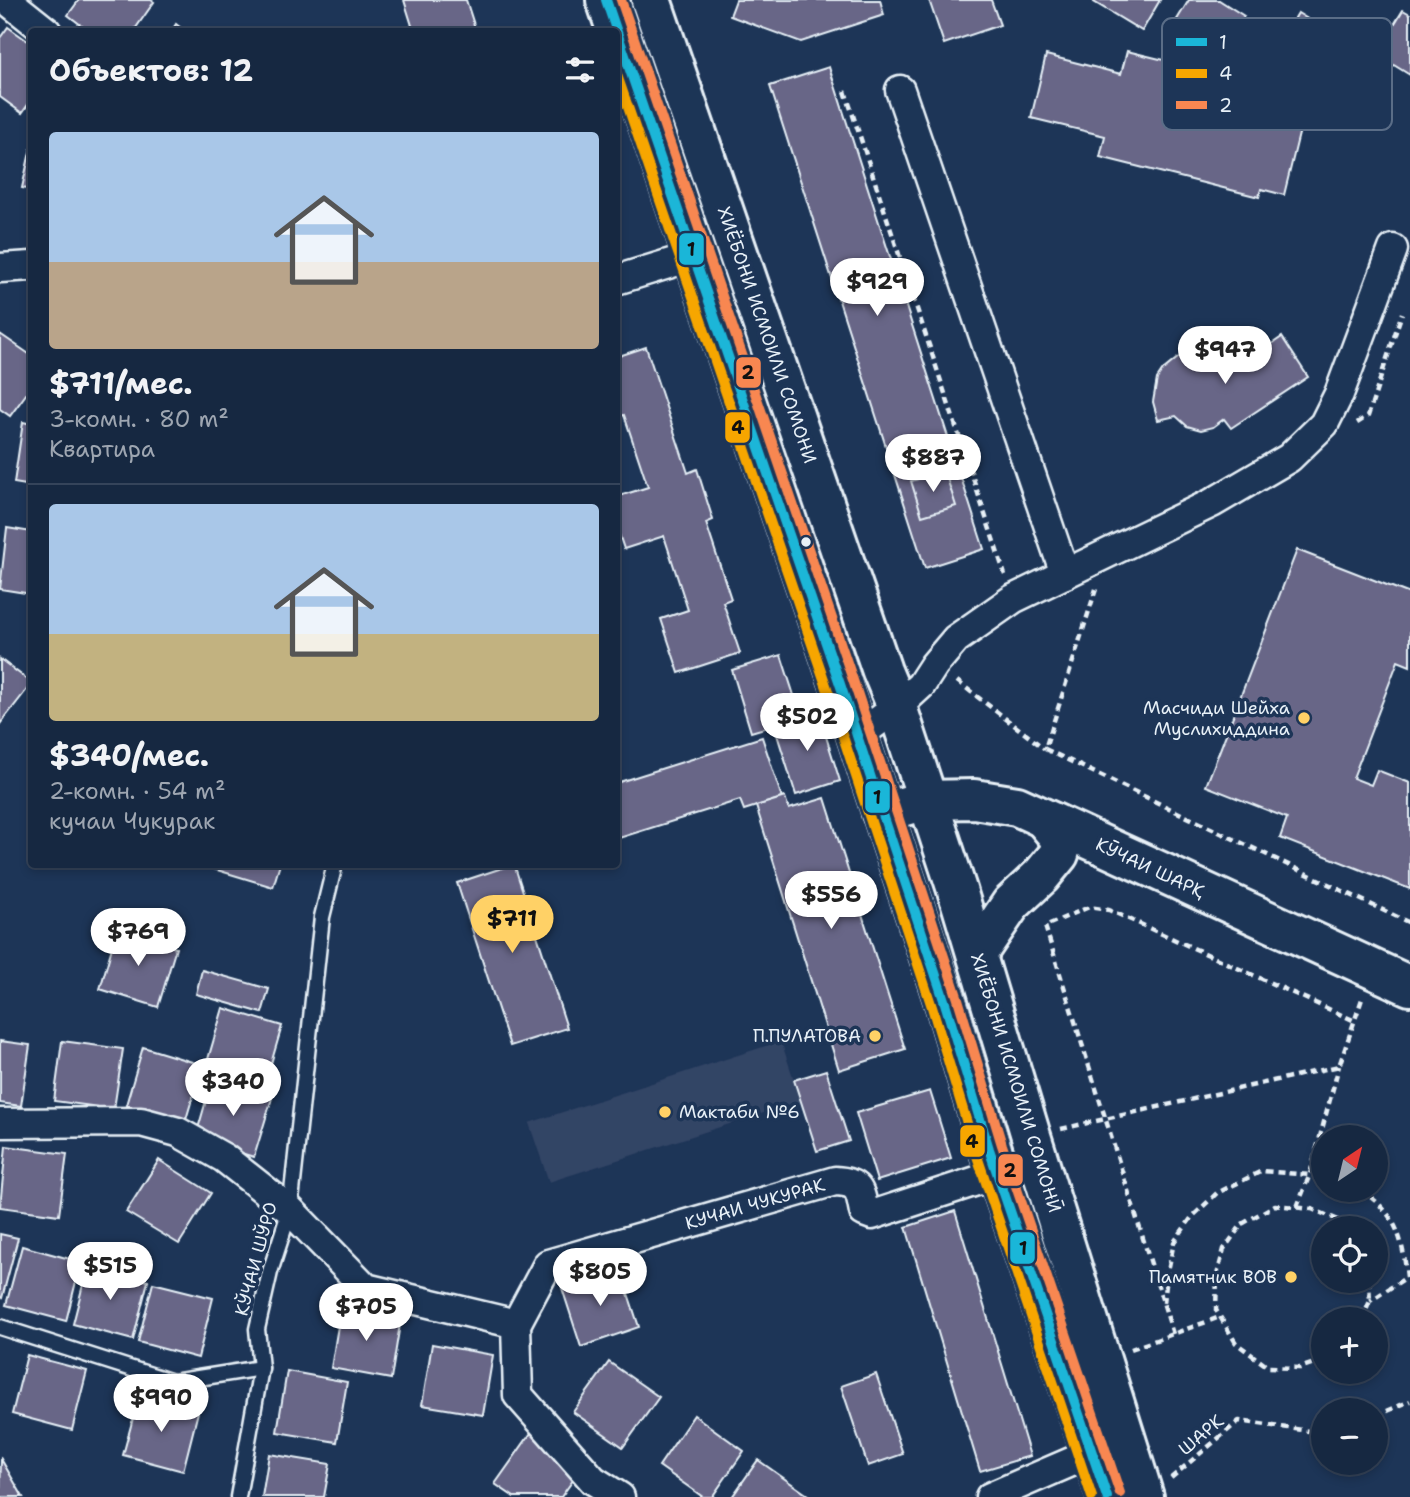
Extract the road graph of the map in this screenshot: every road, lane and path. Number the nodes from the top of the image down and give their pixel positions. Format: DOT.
graph roads {
  1 [pos="7,0"];
  2 [pos="606,0"];
  3 [pos="651,0"];
  4 [pos="42,28"];
  5 [pos="616,28"];
  6 [pos="620,41"];
  7 [pos="900,90"];
  8 [pos="845,91"];
  9 [pos="1393,249"];
  10 [pos="694,256"];
  11 [pos="28,266"];
  12 [pos="0,268"];
  13 [pos="620,279"];
  14 [pos="1406,301"];
  15 [pos="1356,424"];
  16 [pos="1065,574"];
  17 [pos="1107,584"];
  18 [pos="1013,599"];
  19 [pos="882,671"];
  20 [pos="977,695"];
  21 [pos="897,707"];
  22 [pos="858,736"];
  23 [pos="1045,749"];
  24 [pos="926,800"];
  25 [pos="882,813"];
  26 [pos="1044,820"];
  27 [pos="334,868"];
  28 [pos="1410,923"];
  29 [pos="977,954"];
  30 [pos="1372,969"];
  31 [pos="1410,986"];
  32 [pos="1355,1021"];
  33 [pos="1339,1066"];
  34 [pos="1105,1119"];
  35 [pos="0,1123"];
  36 [pos="1031,1136"];
  37 [pos="998,1174"];
  38 [pos="1310,1174"];
  39 [pos="1373,1202"];
  40 [pos="1297,1207"];
  41 [pos="290,1210"];
  42 [pos="1329,1216"];
  43 [pos="1370,1293"];
  44 [pos="1370,1301"];
  45 [pos="1367,1307"];
  46 [pos="1164,1308"];
  47 [pos="1220,1317"];
  48 [pos="516,1324"];
  49 [pos="0,1327"];
  50 [pos="1173,1334"];
  51 [pos="1101,1360"];
  52 [pos="1311,1364"];
  53 [pos="261,1368"];
  54 [pos="1410,1401"];
  55 [pos="1388,1411"];
  56 [pos="1311,1431"];
  57 [pos="1092,1453"];
  58 [pos="587,1488"];
  59 [pos="1157,1489"];
  60 [pos="238,1497"];
  61 [pos="620,1497"];
  62 [pos="989,1497"];
  63 [pos="1107,1497"];
  1 -- 4 [label="street"];
  2 -- 5 [label="main road"];
  3 -- 19 [label="main road, ХИЁБОНИ ИСМОИЛИ СОМОНИ"];
  6 -- 10 [label="main road"];
  7 -- 16 [label="street"];
  8 -- 18 [label="path"];
  9 -- 16 [label="street"];
  10 -- 13 [label="street"];
  10 -- 22 [label="main road"];
  11 -- 12 [label="street"];
  14 -- 15 [label="path"];
  16 -- 18 [label="street"];
  17 -- 23 [label="path"];
  18 -- 21 [label="street"];
  19 -- 21 [label="main road, ХИЁБОНИ ИСМОИЛИ СОМОНӢ"];
  20 -- 23 [label="path"];
  21 -- 22 [label="street"];
  21 -- 24 [label="main road, ХИЁБОНИ ИСМОИЛИ СОМОНӢ"];
  22 -- 25 [label="main road"];
  23 -- 28 [label="path"];
  24 -- 25 [label="main road, КӮЧАИ ШАРҚ"];
  24 -- 26 [label="main road, КӮЧАИ ШАРҚ"];
  24 -- 29 [label="main road, ХИЁБОНИ ИСМОИЛИ СОМОНӢ"];
  25 -- 37 [label="main road"];
  26 -- 29 [label="main road"];
  26 -- 30 [label="main road, КӮЧАИ ШАРҚ"];
  27 -- 41 [label="lane, КЎЧАИ ШЎРО"];
  29 -- 36 [label="main road, ХИЁБОНИ ИСМОИЛИ СОМОНӢ"];
  30 -- 31 [label="main road, КӮЧАИ ШАРҚ"];
  30 -- 32 [label="path"];
  32 -- 33 [label="path"];
  32 -- 34 [label="path"];
  33 -- 34 [label="path"];
  33 -- 38 [label="path"];
  34 -- 36 [label="path"];
  34 -- 46 [label="path"];
  35 -- 41 [label="street"];
  36 -- 51 [label="main road, ХИЁБОНИ ИСМОИЛИ СОМОНӢ"];
  37 -- 48 [label="street, КУЧАИ ЧУКУРАК"];
  37 -- 57 [label="main road"];
  38 -- 40 [label="path"];
  38 -- 46 [label="path"];
  39 -- 44 [label="path"];
  40 -- 42 [label="path"];
  40 -- 47 [label="path"];
  41 -- 48 [label="street"];
  41 -- 53 [label="lane, КЎЧАИ ШЎРО"];
  43 -- 44 [label="path"];
  44 -- 45 [label="path"];
  46 -- 50 [label="path"];
  47 -- 50 [label="path"];
  47 -- 52 [label="path"];
  48 -- 58 [label="street"];
  49 -- 53 [label="lane"];
  50 -- 51 [label="path"];
  51 -- 59 [label="main road, ХИЁБОНИ ИСМОИЛИ СОМОНӢ"];
  53 -- 60 [label="lane, КЎЧАИ ШЎРО"];
  54 -- 55 [label="path"];
  56 -- 59 [label="path, ШАРК"];
  57 -- 62 [label="street"];
  57 -- 63 [label="main road"];
  58 -- 61 [label="street"];
}
